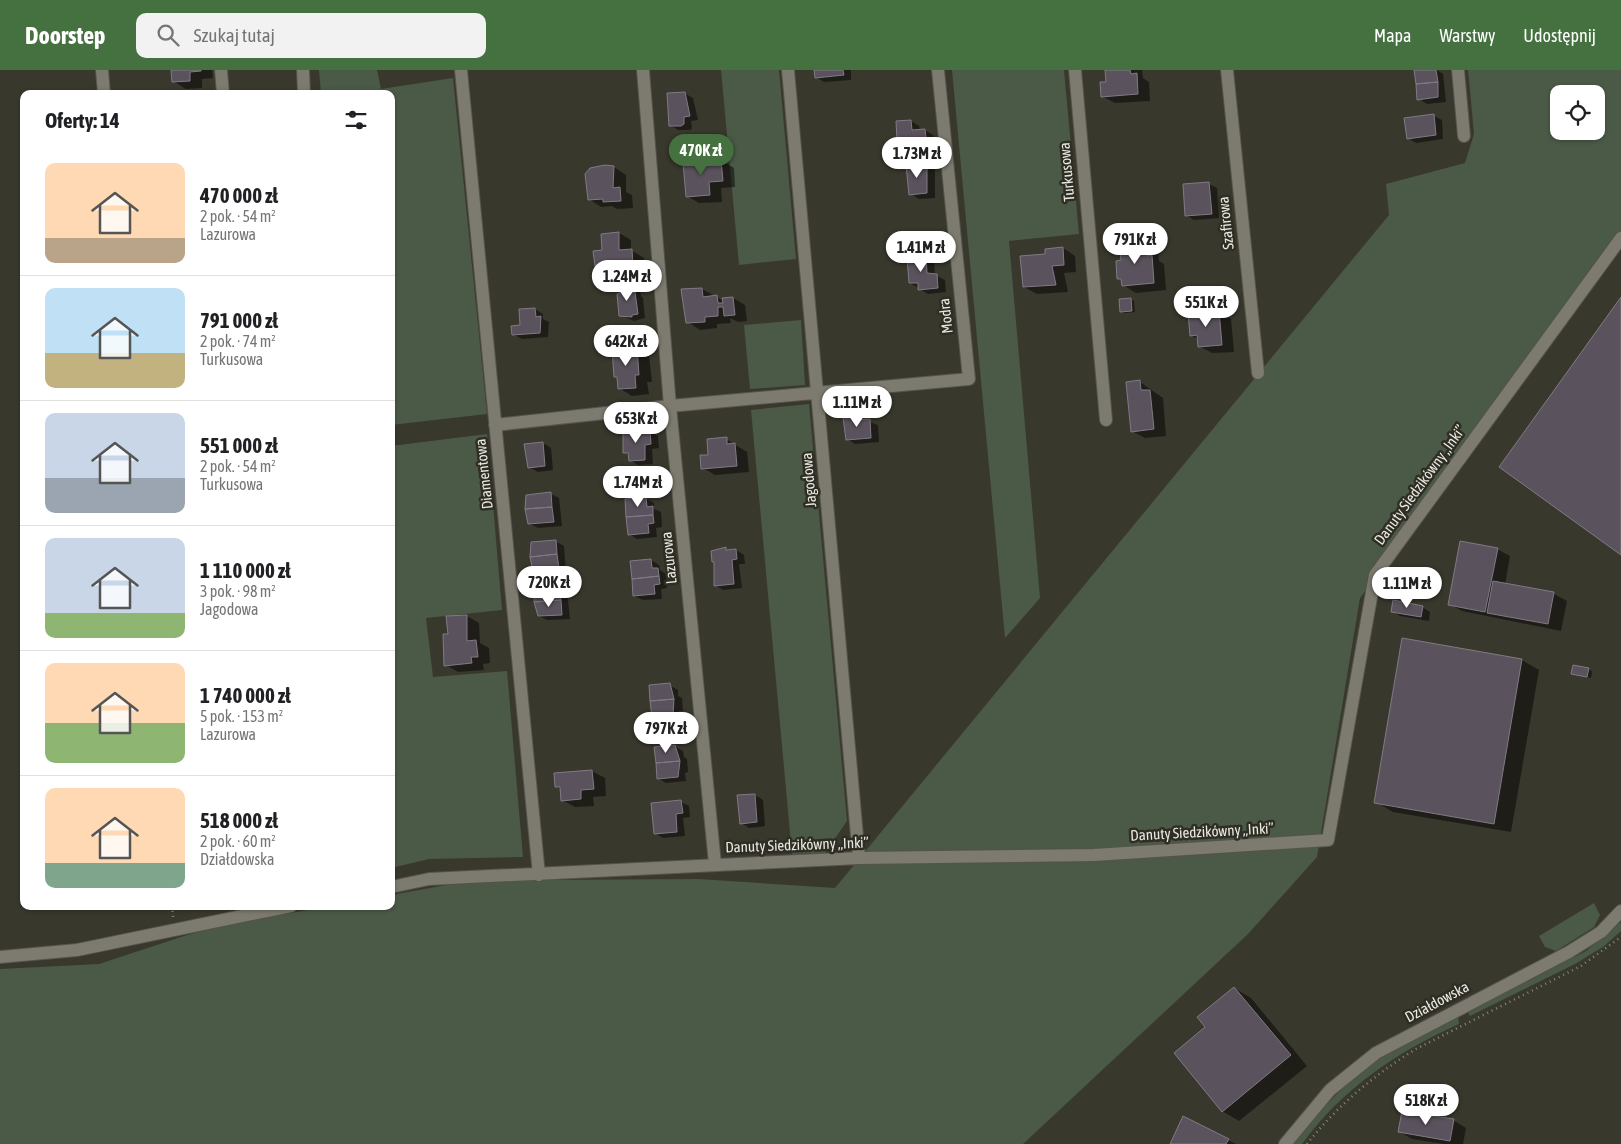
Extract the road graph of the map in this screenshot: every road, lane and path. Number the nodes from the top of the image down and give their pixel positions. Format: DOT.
graph roads {
  1 [pos="102,70"];
  2 [pos="221,70"];
  3 [pos="303,70"];
  4 [pos="461,70"];
  5 [pos="643,70"];
  6 [pos="788,70"];
  7 [pos="938,70"];
  8 [pos="1074,70"];
  9 [pos="1227,70"];
  10 [pos="1458,70"];
  11 [pos="104,90"];
  12 [pos="223,90"];
  13 [pos="304,90"];
  14 [pos="1464,136"];
  15 [pos="1621,238"];
  16 [pos="1258,373"];
  17 [pos="817,393"];
  18 [pos="670,406"];
  19 [pos="1106,420"];
  20 [pos="495,425"];
  21 [pos="859,858"];
  22 [pos="715,864"];
  23 [pos="539,875"];
  24 [pos="395,886"];
  25 [pos="272,910"];
  26 [pos="1621,912"];
  27 [pos="1621,937"];
  28 [pos="0,957"];
  29 [pos="1285,1144"];
  30 [pos="1308,1144"];
  1 -- 11 [label="street"];
  2 -- 12 [label="street"];
  3 -- 13 [label="street"];
  4 -- 20 [label="street, Diamentowa"];
  5 -- 18 [label="street, Lazurowa"];
  6 -- 17 [label="street, Jagodowa"];
  7 -- 17 [label="street, Modra"];
  8 -- 19 [label="street, Turkusowa"];
  9 -- 16 [label="street, Szafirowa"];
  10 -- 14 [label="street"];
  15 -- 21 [label="street, Danuty Siedzikówny „Inki”"];
  17 -- 18 [label="street"];
  17 -- 21 [label="street, Jagodowa"];
  18 -- 20 [label="street"];
  18 -- 22 [label="street, Lazurowa"];
  20 -- 23 [label="street, Diamentowa"];
  21 -- 22 [label="street, Danuty Siedzikówny „Inki”"];
  22 -- 23 [label="street, Danuty Siedzikówny „Inki”"];
  23 -- 24 [label="street, Danuty Siedzikówny „Inki”"];
  25 -- 28 [label="street"];
  26 -- 29 [label="street, Działdowska"];
  27 -- 30 [label="path"];
}
